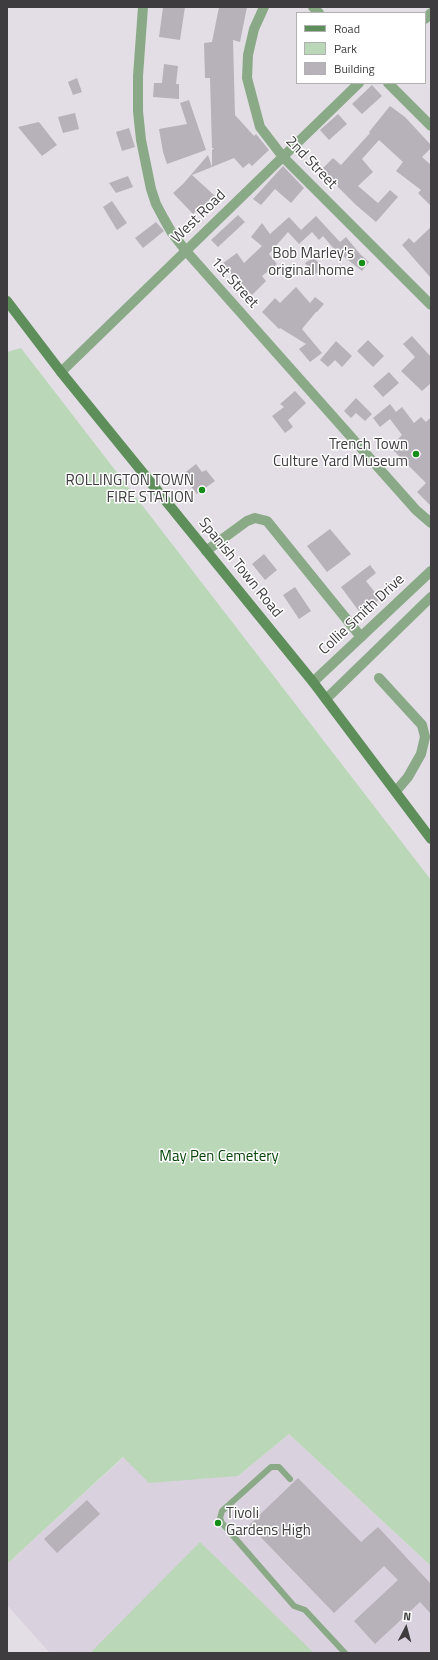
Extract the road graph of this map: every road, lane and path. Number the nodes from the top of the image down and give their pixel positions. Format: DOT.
graph roads {
  1 [pos="143,7"];
  2 [pos="264,7"];
  3 [pos="358,84"];
  4 [pos="389,84"];
  5 [pos="431,126"];
  6 [pos="282,157"];
  7 [pos="186,251"];
  8 [pos="7,301"];
  9 [pos="431,305"];
  10 [pos="61,372"];
  11 [pos="431,524"];
  12 [pos="206,551"];
  13 [pos="431,571"];
  14 [pos="431,597"];
  15 [pos="360,637"];
  16 [pos="379,678"];
  17 [pos="313,682"];
  18 [pos="326,698"];
  19 [pos="396,791"];
  20 [pos="431,838"];
  21 [pos="290,1479"];
  22 [pos="345,1653"];
  1 -- 7 [label="street, 1st Street"];
  2 -- 6 [label="street, 2nd Street"];
  3 -- 6 [label="street, West Road"];
  4 -- 5 [label="street"];
  6 -- 7 [label="street, West Road"];
  6 -- 9 [label="street, 2nd Street"];
  7 -- 10 [label="street, West Road"];
  7 -- 11 [label="street, 1st Street"];
  8 -- 10 [label="main road, Spanish Town Road"];
  10 -- 12 [label="main road, Spanish Town Road"];
  12 -- 15 [label="street"];
  12 -- 17 [label="main road, Spanish Town Road"];
  13 -- 15 [label="street, Collie Smith Drive"];
  14 -- 18 [label="street"];
  15 -- 17 [label="street, Collie Smith Drive"];
  16 -- 19 [label="street"];
  17 -- 18 [label="main road, Spanish Town Road"];
  18 -- 19 [label="main road, Spanish Town Road"];
  19 -- 20 [label="main road, Spanish Town Road"];
  21 -- 22 [label="lane"];
}
